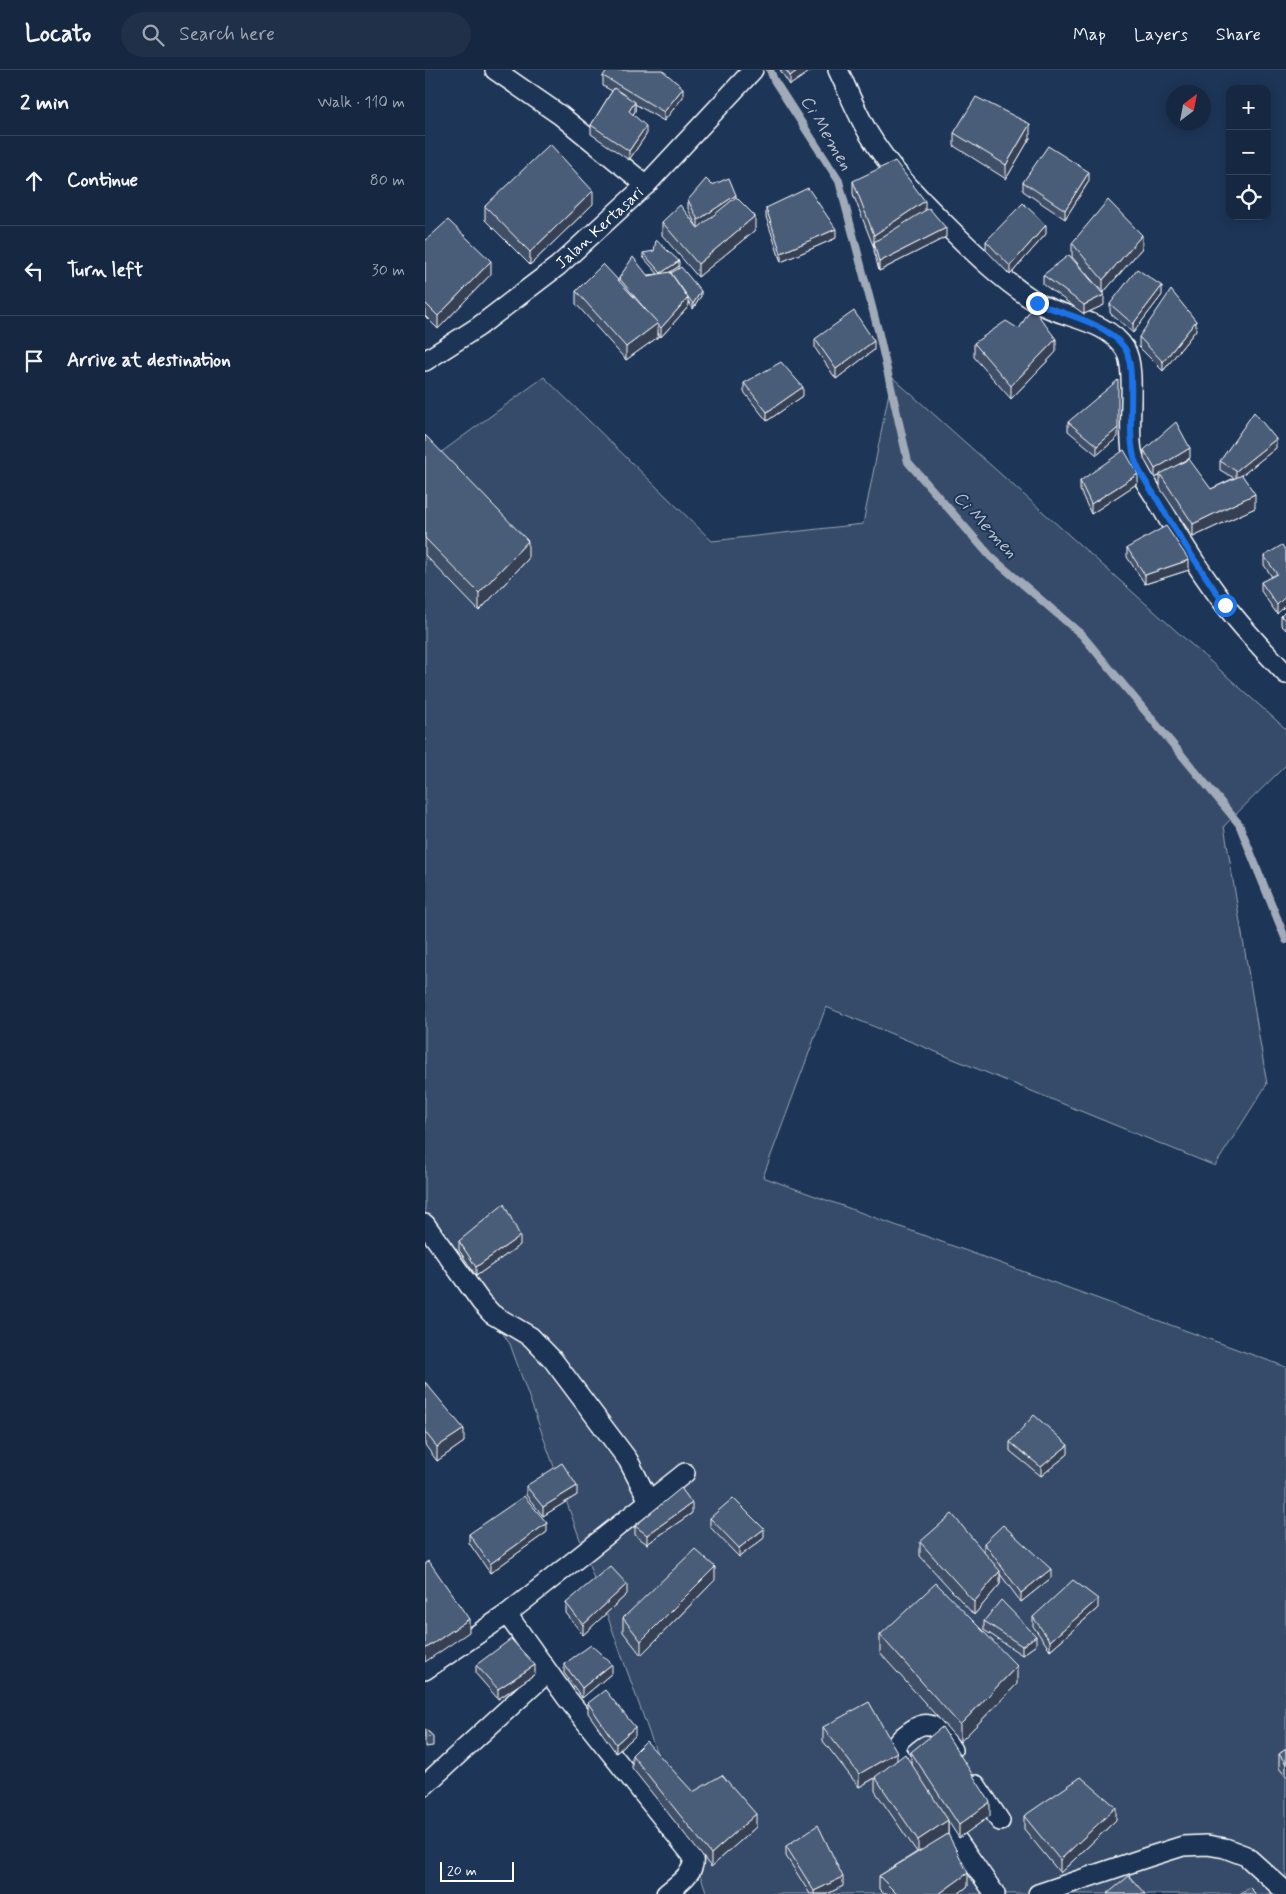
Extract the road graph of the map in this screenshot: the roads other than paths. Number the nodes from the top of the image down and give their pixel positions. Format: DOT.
graph roads {
  1 [pos="495,70"];
  2 [pos="838,70"];
  3 [pos="752,71"];
  4 [pos="646,185"];
  5 [pos="425,361"];
  6 [pos="1286,674"];
  7 [pos="425,1224"];
  8 [pos="685,1474"];
  9 [pos="649,1501"];
  10 [pos="507,1614"];
  11 [pos="425,1670"];
  12 [pos="548,1672"];
  13 [pos="425,1785"];
  14 [pos="1000,1821"];
  15 [pos="1286,1892"];
  16 [pos="666,1894"];
  17 [pos="995,1894"];
  18 [pos="1038,1894"];
  1 -- 4 [label="street"];
  2 -- 6 [label="street"];
  3 -- 4 [label="street, Jalan Kertasari"];
  4 -- 5 [label="street, Jalan Kertasari"];
  7 -- 9 [label="street"];
  8 -- 9 [label="street"];
  9 -- 10 [label="street"];
  10 -- 11 [label="street"];
  10 -- 12 [label="street"];
  12 -- 13 [label="street"];
  12 -- 16 [label="street"];
  14 -- 17 [label="street"];
  15 -- 18 [label="street"];
}
